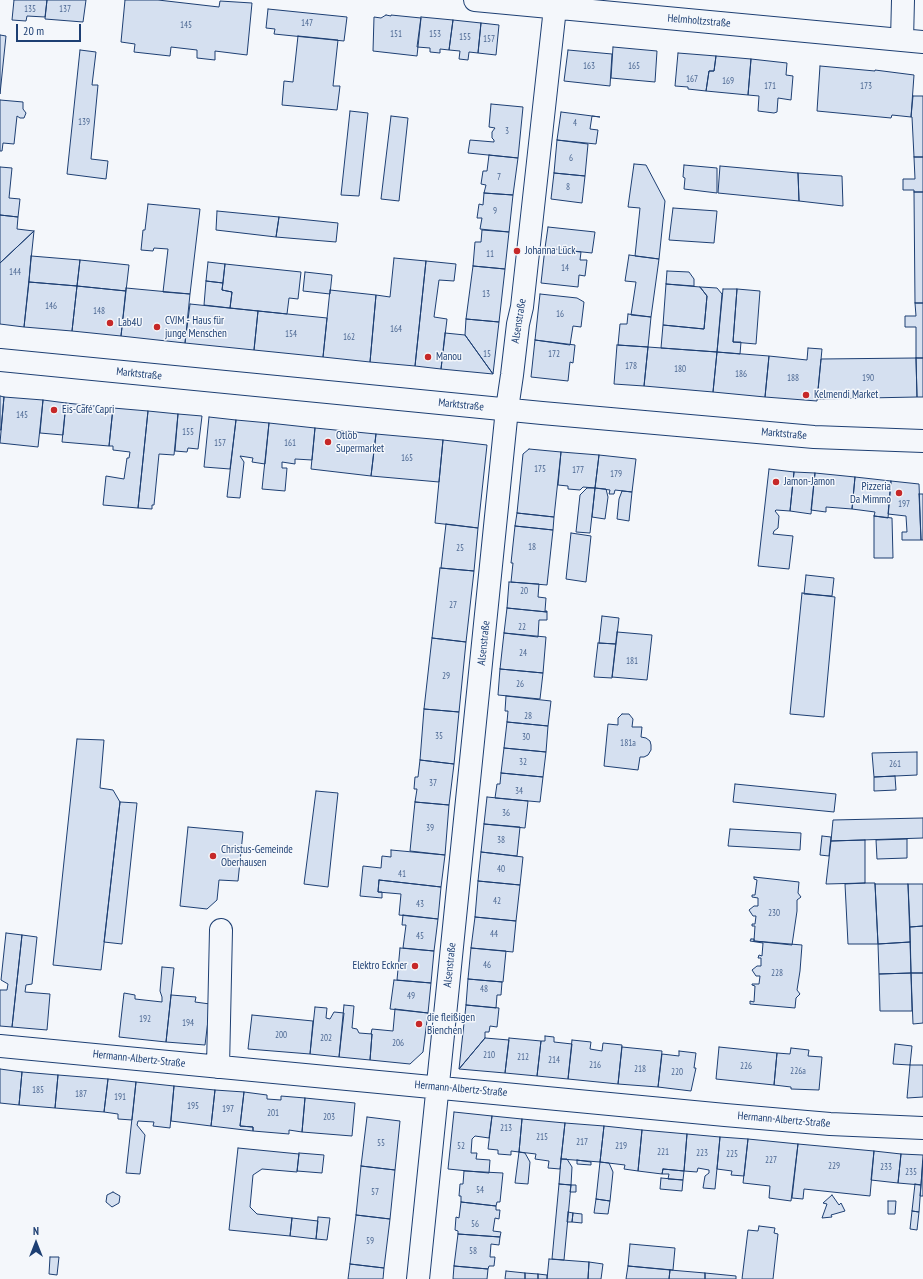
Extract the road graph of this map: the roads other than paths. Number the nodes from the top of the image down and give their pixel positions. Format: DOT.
graph roads {
  1 [pos="474,0"];
  2 [pos="903,0"];
  3 [pos="555,8"];
  4 [pos="913,41"];
  5 [pos="0,360"];
  6 [pos="507,410"];
  7 [pos="923,441"];
  8 [pos="221,930"];
  9 [pos="0,1046"];
  10 [pos="218,1067"];
  11 [pos="438,1087"];
  12 [pos="923,1128"];
  13 [pos="418,1279"];
  1 -- 3 [label="street, Helmholtzstraße"];
  2 -- 4 [label="street"];
  3 -- 4 [label="street, Helmholtzstraße"];
  3 -- 6 [label="street, Alsenstraße"];
  5 -- 6 [label="street, Marktstraße"];
  6 -- 7 [label="street, Marktstraße"];
  6 -- 11 [label="street, Alsenstraße"];
  8 -- 10 [label="street"];
  9 -- 10 [label="street, Hermann-Albertz-Straße"];
  10 -- 11 [label="street, Hermann-Albertz-Straße"];
  11 -- 12 [label="street, Hermann-Albertz-Straße"];
  11 -- 13 [label="street, Alsenstraße"];
}
